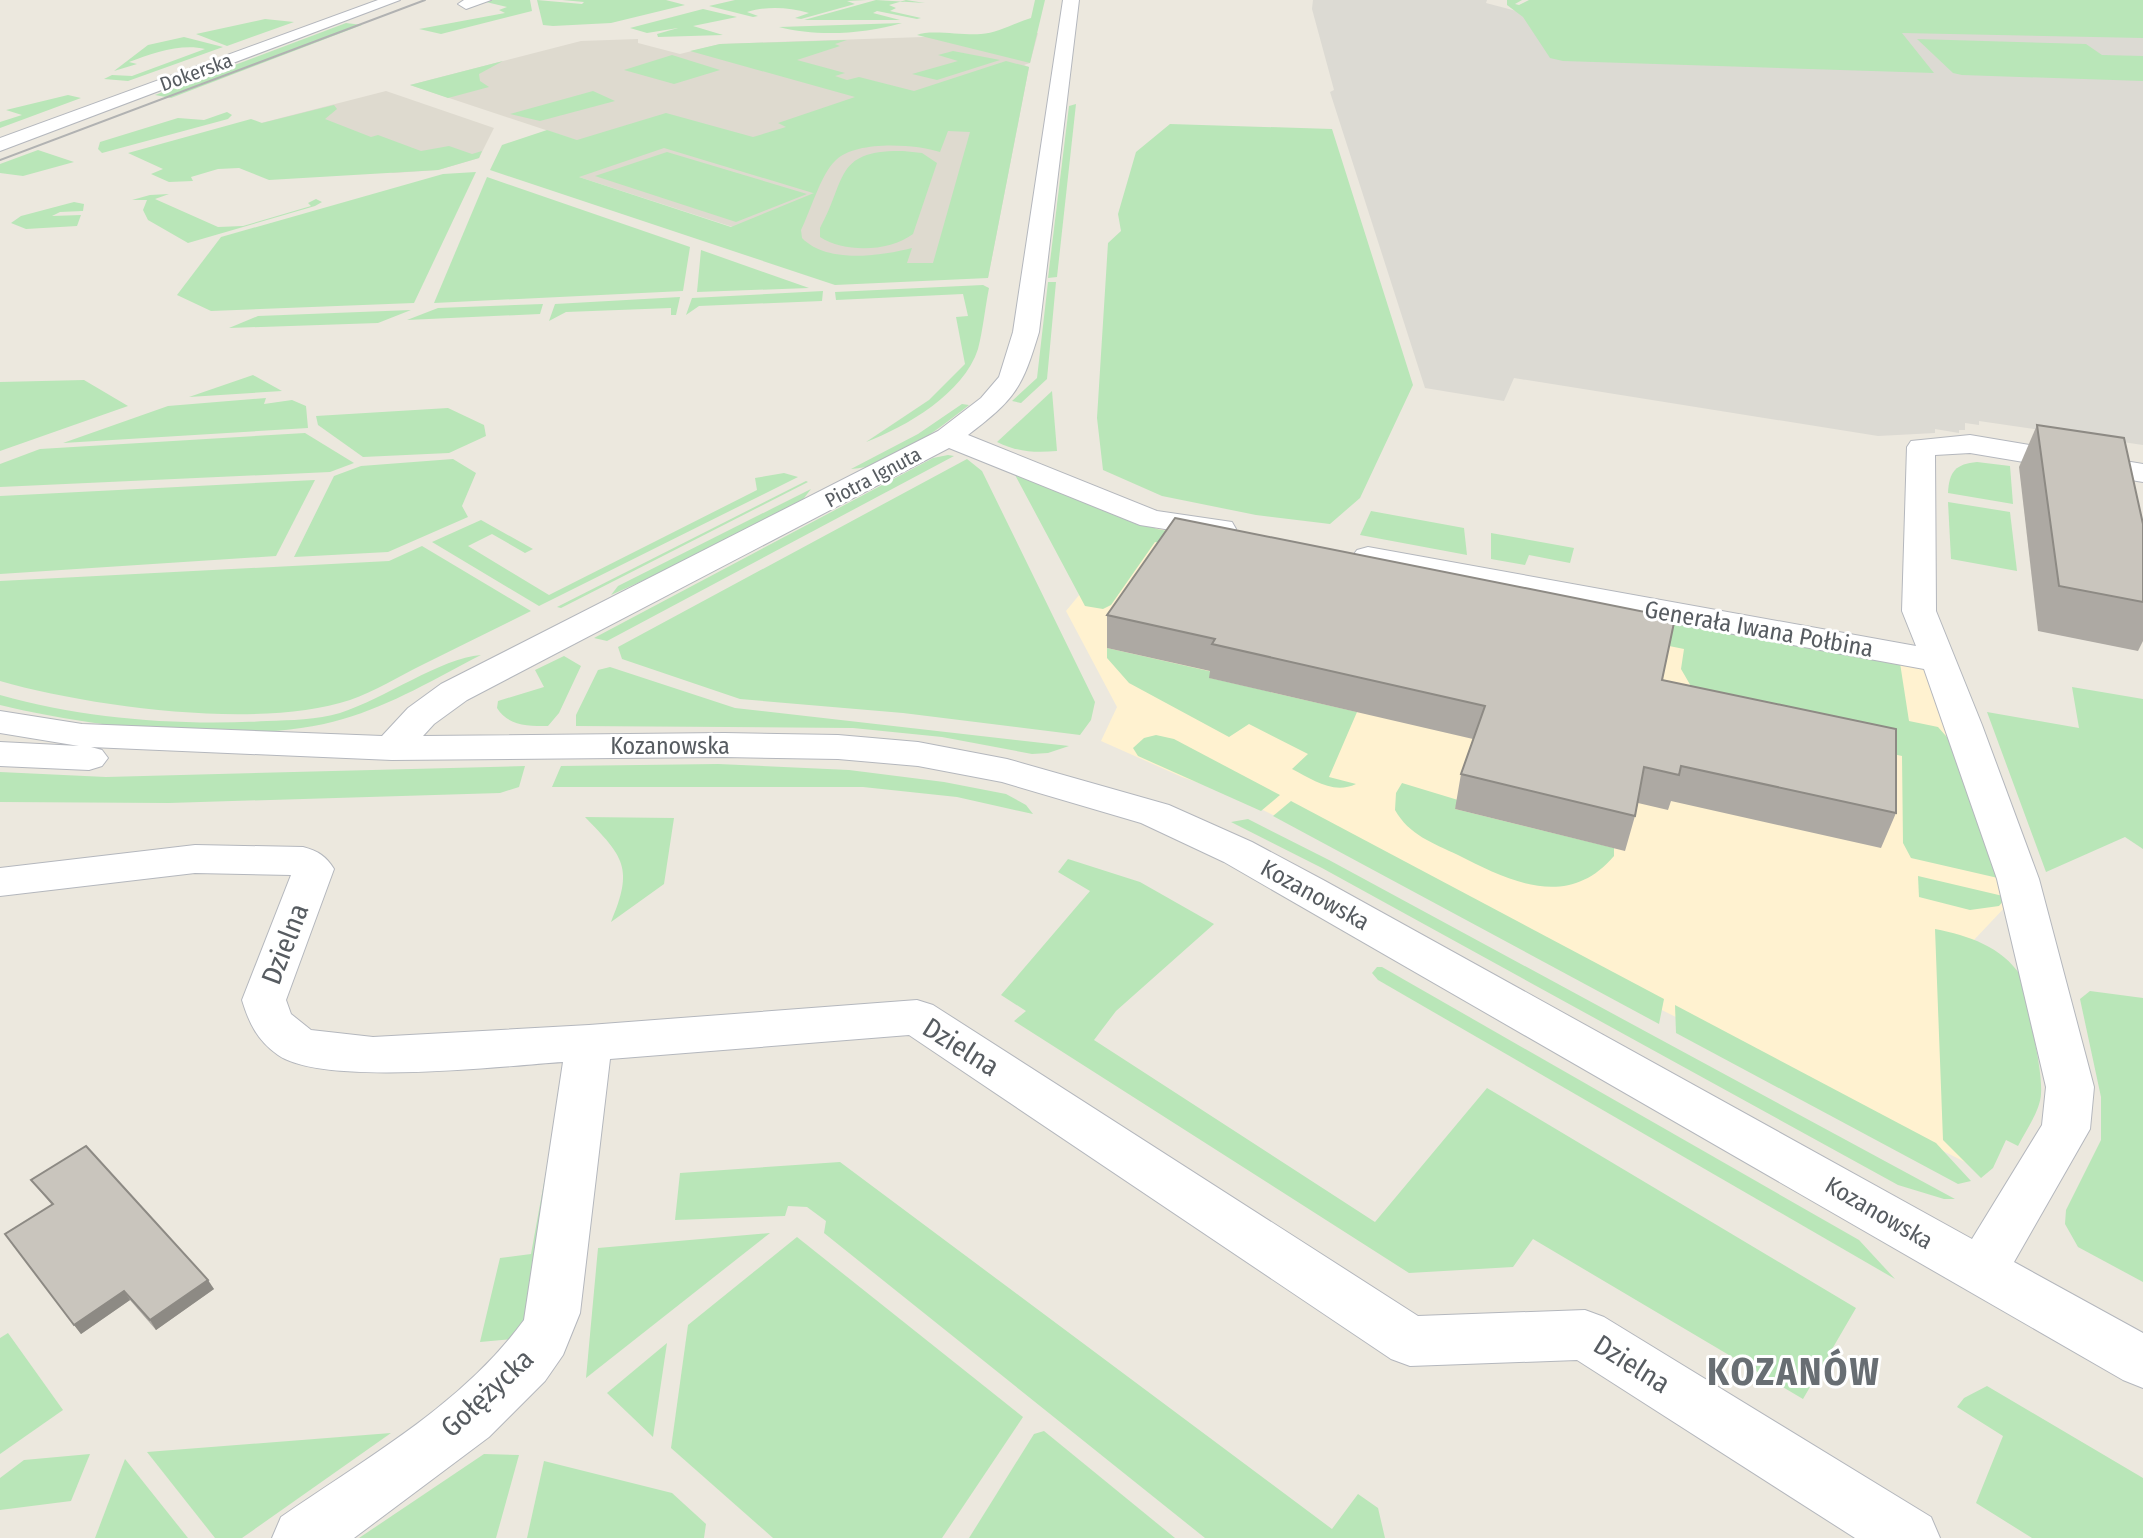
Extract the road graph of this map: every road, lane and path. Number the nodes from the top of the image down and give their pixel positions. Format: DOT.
graph roads {
  1 [pos="392,0"];
  2 [pos="483,0"];
  3 [pos="1071,0"];
  4 [pos="466,4"];
  5 [pos="0,145"];
  6 [pos="948,437"];
  7 [pos="2143,473"];
  8 [pos="1251,535"];
  9 [pos="1343,552"];
  10 [pos="1940,661"];
  11 [pos="0,722"];
  12 [pos="392,748"];
  13 [pos="0,754"];
  14 [pos="0,882"];
  15 [pos="589,1043"];
  16 [pos="1981,1271"];
  17 [pos="2143,1362"];
  18 [pos="302,1538"];
  19 [pos="1910,1538"];
  1 -- 5 [label="street, Dokerska"];
  2 -- 4 [label="street"];
  3 -- 6 [label="street, Piotra Ignuta"];
  6 -- 8 [label="street"];
  6 -- 12 [label="street, Piotra Ignuta"];
  7 -- 10 [label="street"];
  9 -- 10 [label="street, Generała Iwana Połbina"];
  10 -- 16 [label="street"];
  11 -- 12 [label="street, Kozanowska"];
  12 -- 13 [label="street, Kozanowska"];
  12 -- 16 [label="street, Kozanowska"];
  14 -- 15 [label="street, Dzielna"];
  15 -- 18 [label="street, Gołężycka"];
  15 -- 19 [label="street, Dzielna"];
  16 -- 17 [label="street, Kozanowska"];
}
